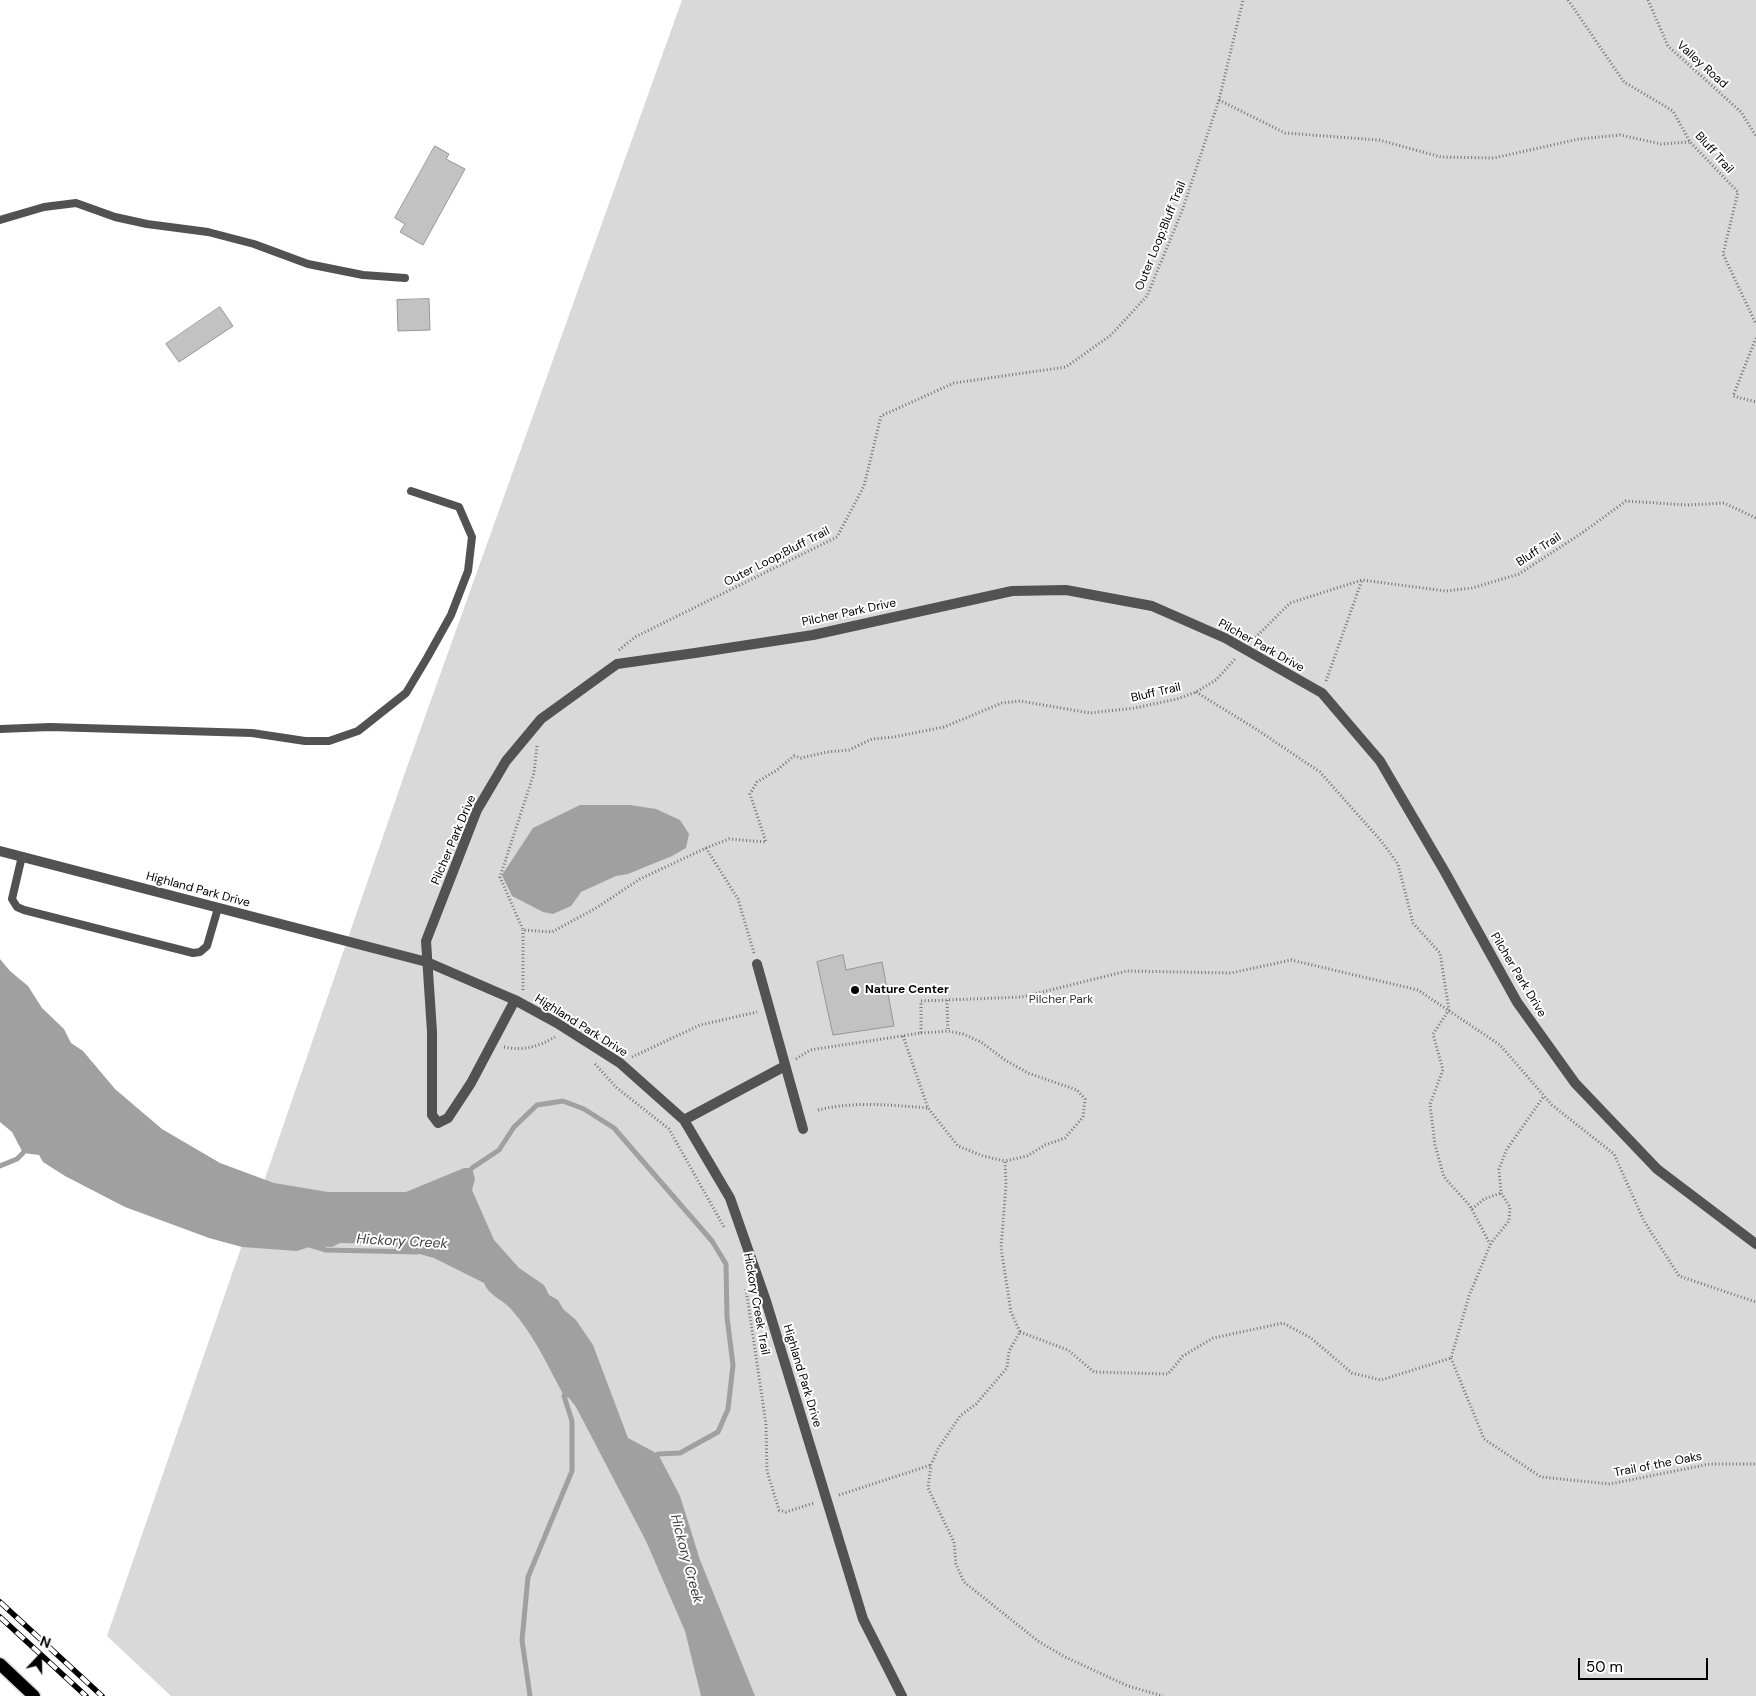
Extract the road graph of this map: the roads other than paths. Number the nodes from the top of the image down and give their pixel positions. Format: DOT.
graph roads {
  1 [pos="0,220"];
  2 [pos="405,278"];
  3 [pos="411,491"];
  4 [pos="0,729"];
  5 [pos="0,850"];
  6 [pos="22,856"];
  7 [pos="218,908"];
  8 [pos="427,962"];
  9 [pos="757,964"];
  10 [pos="515,1000"];
  11 [pos="785,1066"];
  12 [pos="684,1120"];
  13 [pos="803,1130"];
  14 [pos="1756,1244"];
  15 [pos="0,1664"];
  16 [pos="34,1696"];
  17 [pos="902,1696"];
  1 -- 2 [label="lane"];
  3 -- 4 [label="lane"];
  5 -- 6 [label="street, Highland Park Drive"];
  6 -- 7 [label="street, Highland Park Drive"];
  6 -- 7 [label="lane"];
  7 -- 8 [label="street, Highland Park Drive"];
  8 -- 10 [label="street, Highland Park Drive"];
  8 -- 10 [label="street, Pilcher Park Drive"];
  8 -- 14 [label="street, Pilcher Park Drive"];
  9 -- 11 [label="street"];
  10 -- 12 [label="street, Highland Park Drive"];
  11 -- 12 [label="street"];
  11 -- 13 [label="street"];
  12 -- 17 [label="street, Highland Park Drive"];
  15 -- 16 [label="main road"];
}
